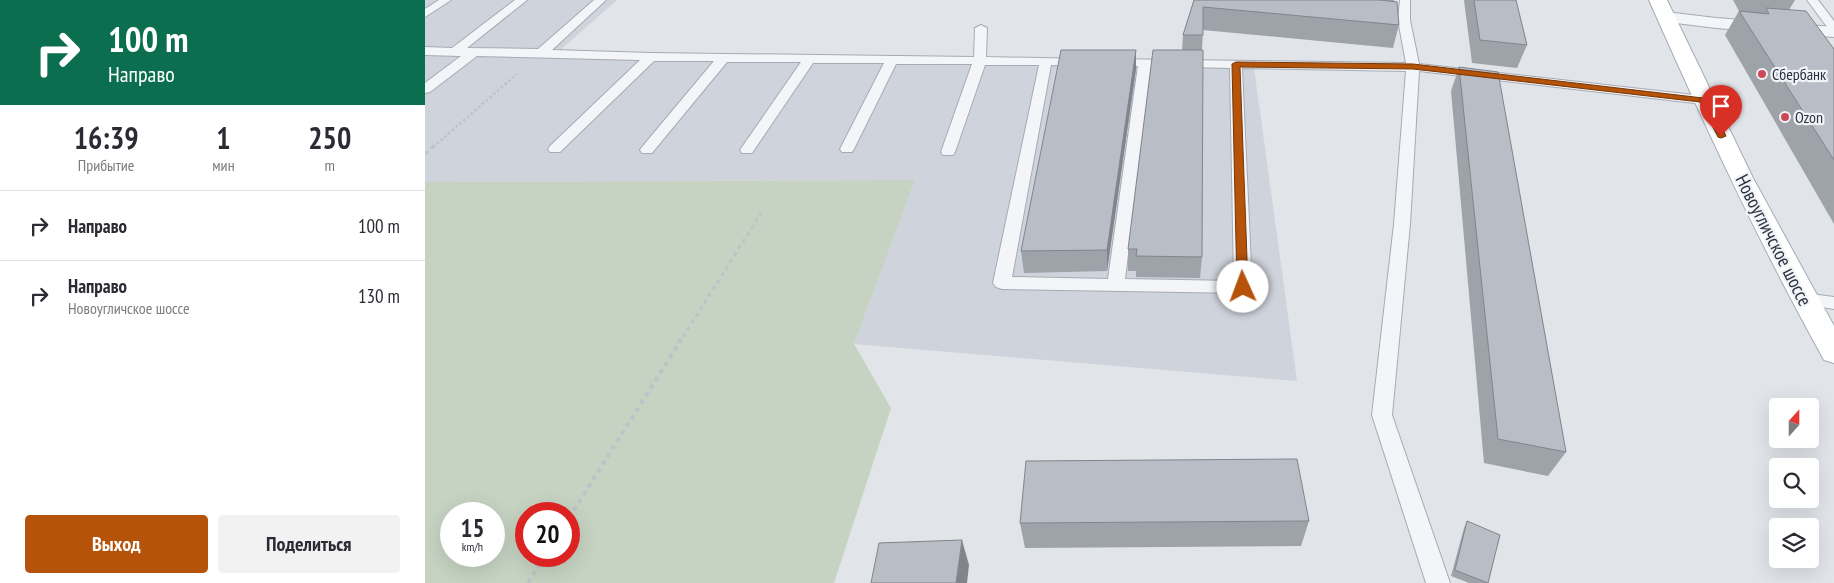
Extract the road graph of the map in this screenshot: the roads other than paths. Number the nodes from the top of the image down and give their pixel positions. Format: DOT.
graph roads {
  1 [pos="446,0"];
  2 [pos="522,0"];
  3 [pos="601,0"];
  4 [pos="1405,0"];
  5 [pos="1812,0"];
  6 [pos="1662,8"];
  7 [pos="425,14"];
  8 [pos="981,28"];
  9 [pos="1834,30"];
  10 [pos="425,51"];
  11 [pos="455,52"];
  12 [pos="474,52"];
  13 [pos="541,53"];
  14 [pos="651,57"];
  15 [pos="724,57"];
  16 [pos="810,58"];
  17 [pos="892,59"];
  18 [pos="980,60"];
  19 [pos="1046,61"];
  20 [pos="1145,63"];
  21 [pos="1236,64"];
  22 [pos="1413,67"];
  23 [pos="425,89"];
  24 [pos="1703,100"];
  25 [pos="555,149"];
  26 [pos="847,149"];
  27 [pos="647,150"];
  28 [pos="747,150"];
  29 [pos="948,152"];
  30 [pos="1116,284"];
  31 [pos="1803,299"];
  32 [pos="1834,303"];
  33 [pos="1834,352"];
  34 [pos="1438,583"];
  1 -- 7 [label="lane"];
  2 -- 11 [label="lane"];
  3 -- 13 [label="lane"];
  4 -- 22 [label="lane"];
  5 -- 9 [label="lane"];
  6 -- 9 [label="street, Новоугличское шоссе"];
  6 -- 24 [label="main road, Новоугличское шоссе"];
  8 -- 18 [label="lane"];
  10 -- 11 [label="lane"];
  11 -- 12 [label="lane"];
  12 -- 13 [label="lane"];
  12 -- 23 [label="lane"];
  13 -- 14 [label="lane"];
  14 -- 15 [label="lane"];
  14 -- 25 [label="lane"];
  15 -- 16 [label="lane"];
  15 -- 27 [label="lane"];
  16 -- 17 [label="lane"];
  16 -- 28 [label="lane"];
  17 -- 18 [label="lane"];
  17 -- 26 [label="lane"];
  18 -- 19 [label="lane"];
  18 -- 29 [label="lane"];
  19 -- 20 [label="lane"];
  19 -- 30 [label="lane"];
  20 -- 21 [label="lane"];
  20 -- 30 [label="lane"];
  21 -- 22 [label="lane"];
  21 -- 30 [label="lane"];
  22 -- 24 [label="lane"];
  22 -- 34 [label="lane"];
  24 -- 31 [label="main road, Новоугличское шоссе"];
  31 -- 32 [label="lane"];
  31 -- 33 [label="main road, Новоугличское шоссе"];
}
